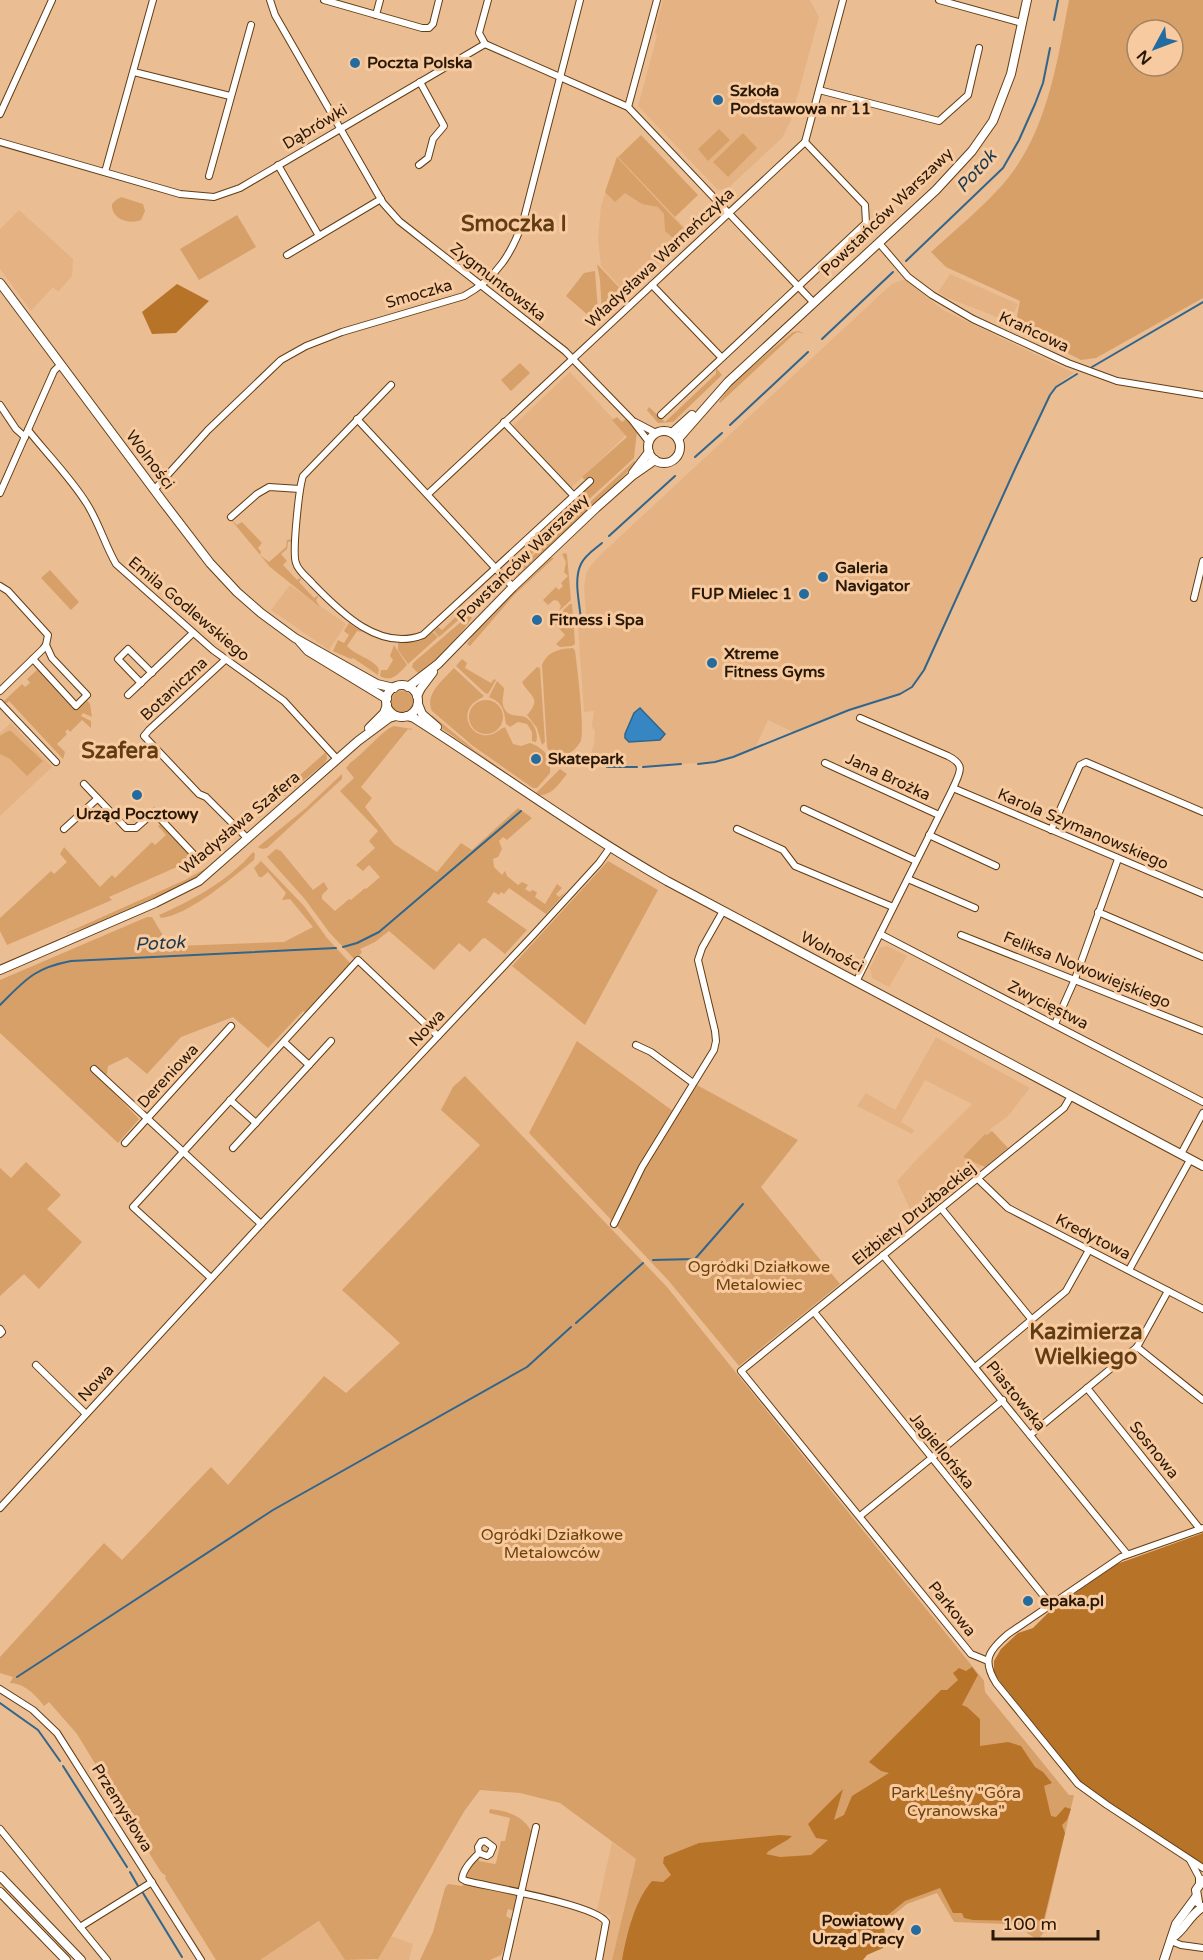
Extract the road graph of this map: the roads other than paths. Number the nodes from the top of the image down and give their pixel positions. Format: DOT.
graph roads {
  1 [pos="52,0"];
  2 [pos="153,0"];
  3 [pos="270,0"];
  4 [pos="324,0"];
  5 [pos="380,0"];
  6 [pos="440,0"];
  7 [pos="488,0"];
  8 [pos="580,0"];
  9 [pos="657,0"];
  10 [pos="843,0"];
  11 [pos="939,0"];
  12 [pos="1027,0"];
  13 [pos="376,15"];
  14 [pos="1022,23"];
  15 [pos="251,25"];
  16 [pos="485,44"];
  17 [pos="979,48"];
  18 [pos="134,72"];
  19 [pos="561,77"];
  20 [pos="420,82"];
  21 [pos="819,90"];
  22 [pos="230,96"];
  23 [pos="628,107"];
  24 [pos="0,114"];
  25 [pos="340,128"];
  26 [pos="0,142"];
  27 [pos="805,142"];
  28 [pos="278,165"];
  29 [pos="420,165"];
  30 [pos="105,172"];
  31 [pos="209,176"];
  32 [pos="381,199"];
  33 [pos="728,212"];
  34 [pos="319,236"];
  35 [pos="879,243"];
  36 [pos="287,255"];
  37 [pos="0,283"];
  38 [pos="652,285"];
  39 [pos="480,286"];
  40 [pos="798,286"];
  41 [pos="814,303"];
  42 [pos="722,357"];
  43 [pos="573,358"];
  44 [pos="60,365"];
  45 [pos="391,385"];
  46 [pos="1203,395"];
  47 [pos="0,405"];
  48 [pos="661,415"];
  49 [pos="357,419"];
  50 [pos="632,420"];
  51 [pos="504,422"];
  52 [pos="28,430"];
  53 [pos="656,433"];
  54 [pos="675,436"];
  55 [pos="25,437"];
  56 [pos="649,442"];
  57 [pos="649,452"];
  58 [pos="656,460"];
  59 [pos="632,476"];
  60 [pos="590,482"];
  61 [pos="300,489"];
  62 [pos="154,490"];
  63 [pos="0,493"];
  64 [pos="428,495"];
  65 [pos="574,496"];
  66 [pos="231,517"];
  67 [pos="1203,561"];
  68 [pos="496,568"];
  69 [pos="0,586"];
  70 [pos="513,586"];
  71 [pos="1194,598"];
  72 [pos="193,633"];
  73 [pos="295,638"];
  74 [pos="46,645"];
  75 [pos="33,659"];
  76 [pos="225,660"];
  77 [pos="438,664"];
  78 [pos="152,673"];
  79 [pos="141,683"];
  80 [pos="408,687"];
  81 [pos="394,688"];
  82 [pos="0,691"];
  83 [pos="128,695"];
  84 [pos="417,700"];
  85 [pos="387,702"];
  86 [pos="0,703"];
  87 [pos="396,716"];
  88 [pos="407,716"];
  89 [pos="860,718"];
  90 [pos="358,741"];
  91 [pos="457,746"];
  92 [pos="337,759"];
  93 [pos="56,762"];
  94 [pos="825,763"];
  95 [pos="84,784"];
  96 [pos="952,788"];
  97 [pos="97,799"];
  98 [pos="804,809"];
  99 [pos="1203,812"];
  100 [pos="939,815"];
  101 [pos="64,829"];
  102 [pos="737,829"];
  103 [pos="1051,830"];
  104 [pos="929,836"];
  105 [pos="248,840"];
  106 [pos="609,849"];
  107 [pos="1118,859"];
  108 [pos="199,860"];
  109 [pos="916,861"];
  110 [pos="996,866"];
  111 [pos="908,879"];
  112 [pos="1203,894"];
  113 [pos="893,908"];
  114 [pos="975,908"];
  115 [pos="723,911"];
  116 [pos="1098,912"];
  117 [pos="880,934"];
  118 [pos="961,935"];
  119 [pos="1203,957"];
  120 [pos="0,970"];
  121 [pos="1075,979"];
  122 [pos="856,982"];
  123 [pos="1055,1024"];
  124 [pos="231,1026"];
  125 [pos="1203,1030"];
  126 [pos="438,1036"];
  127 [pos="331,1041"];
  128 [pos="284,1042"];
  129 [pos="636,1045"];
  130 [pos="309,1065"];
  131 [pos="94,1069"];
  132 [pos="693,1083"];
  133 [pos="1071,1096"];
  134 [pos="230,1100"];
  135 [pos="1203,1102"];
  136 [pos="1203,1113"];
  137 [pos="147,1118"];
  138 [pos="256,1123"];
  139 [pos="125,1143"];
  140 [pos="233,1148"];
  141 [pos="183,1152"];
  142 [pos="1181,1154"];
  143 [pos="1190,1160"];
  144 [pos="1203,1166"];
  145 [pos="978,1179"];
  146 [pos="941,1208"];
  147 [pos="261,1224"];
  148 [pos="614,1224"];
  149 [pos="1089,1250"];
  150 [pos="883,1255"];
  151 [pos="1129,1270"];
  152 [pos="211,1278"];
  153 [pos="1168,1291"];
  154 [pos="1203,1309"];
  155 [pos="814,1312"];
  156 [pos="1032,1320"];
  157 [pos="1137,1347"];
  158 [pos="36,1365"];
  159 [pos="975,1366"];
  160 [pos="741,1371"];
  161 [pos="1087,1388"];
  162 [pos="1003,1400"];
  163 [pos="1203,1400"];
  164 [pos="86,1414"];
  165 [pos="1030,1435"];
  166 [pos="931,1458"];
  167 [pos="0,1508"];
  168 [pos="860,1516"];
  169 [pos="1202,1529"];
  170 [pos="1127,1554"];
  171 [pos="1051,1605"];
  172 [pos="988,1661"];
  173 [pos="0,1689"];
  174 [pos="536,1827"];
  175 [pos="0,1829"];
  176 [pos="479,1853"];
  177 [pos="1189,1859"];
  178 [pos="1203,1868"];
  179 [pos="0,1876"];
  180 [pos="1201,1881"];
  181 [pos="152,1882"];
  182 [pos="0,1892"];
  183 [pos="520,1894"];
  184 [pos="1196,1898"];
  185 [pos="1203,1907"];
  186 [pos="80,1927"];
  187 [pos="1172,1939"];
  188 [pos="1203,1948"];
  189 [pos="66,1960"];
  190 [pos="81,1960"];
  191 [pos="107,1960"];
  192 [pos="201,1960"];
  193 [pos="504,1960"];
  194 [pos="599,1960"];
  195 [pos="1164,1960"];
  1 -- 24 [label="street"];
  2 -- 18 [label="street"];
  3 -- 25 [label="street, Zygmuntowska"];
  4 -- 13 [label="street"];
  5 -- 13 [label="street"];
  6 -- 13 [label="street"];
  7 -- 16 [label="street"];
  8 -- 19 [label="street, Smoczka"];
  9 -- 23 [label="street"];
  10 -- 21 [label="street"];
  11 -- 14 [label="street"];
  12 -- 14 [label="street, Powstańców Warszawy"];
  14 -- 35 [label="street, Powstańców Warszawy"];
  15 -- 22 [label="street"];
  16 -- 19 [label="street"];
  16 -- 20 [label="street, Dąbrówki"];
  17 -- 21 [label="street"];
  18 -- 22 [label="street"];
  18 -- 30 [label="street"];
  19 -- 23 [label="street"];
  19 -- 39 [label="street, Smoczka"];
  20 -- 25 [label="street, Dąbrówki"];
  20 -- 29 [label="street"];
  21 -- 27 [label="street"];
  22 -- 31 [label="street"];
  23 -- 33 [label="street"];
  25 -- 28 [label="street, Dąbrówki"];
  25 -- 32 [label="street, Zygmuntowska"];
  26 -- 30 [label="street, Dąbrówki"];
  27 -- 33 [label="street, Władysława Warneńczyka"];
  27 -- 40 [label="street"];
  28 -- 30 [label="street, Dąbrówki"];
  28 -- 34 [label="street"];
  32 -- 34 [label="street"];
  32 -- 39 [label="street, Zygmuntowska"];
  33 -- 38 [label="street, Władysława Warneńczyka"];
  33 -- 40 [label="street"];
  34 -- 36 [label="street"];
  35 -- 41 [label="street, Powstańców Warszawy"];
  35 -- 46 [label="street, Krańcowa"];
  37 -- 44 [label="street, Wolności"];
  38 -- 42 [label="street"];
  38 -- 43 [label="street, Władysława Warneńczyka"];
  39 -- 43 [label="street, Zygmuntowska"];
  39 -- 62 [label="street, Smoczka"];
  40 -- 41 [label="street"];
  40 -- 42 [label="street"];
  41 -- 54 [label="street, Powstańców Warszawy"];
  42 -- 48 [label="street"];
  43 -- 50 [label="street, Zygmuntowska"];
  43 -- 51 [label="street, Władysława Warneńczyka"];
  44 -- 52 [label="street"];
  44 -- 62 [label="street, Wolności"];
  45 -- 49 [label="street"];
  47 -- 55 [label="street"];
  49 -- 61 [label="street"];
  49 -- 64 [label="street"];
  50 -- 53 [label="street, Zygmuntowska"];
  50 -- 56 [label="street, Zygmuntowska"];
  51 -- 64 [label="street, Władysława Warneńczyka"];
  51 -- 65 [label="street"];
  52 -- 55 [label="street"];
  52 -- 72 [label="street, Emila Godlewskiego"];
  53 -- 54 [label="street"];
  53 -- 56 [label="street"];
  54 -- 58 [label="street"];
  55 -- 63 [label="street"];
  56 -- 57 [label="street"];
  57 -- 58 [label="street"];
  57 -- 59 [label="street, Powstańców Warszawy"];
  58 -- 59 [label="street, Powstańców Warszawy"];
  59 -- 70 [label="street, Powstańców Warszawy"];
  60 -- 65 [label="street"];
  61 -- 66 [label="street"];
  61 -- 68 [label="street"];
  62 -- 73 [label="street, Wolności"];
  64 -- 68 [label="street"];
  65 -- 68 [label="street"];
  67 -- 71 [label="street"];
  68 -- 70 [label="street"];
  69 -- 74 [label="street"];
  70 -- 77 [label="street, Powstańców Warszawy"];
  72 -- 76 [label="street, Emila Godlewskiego"];
  72 -- 78 [label="street"];
  73 -- 81 [label="street, Wolności"];
  73 -- 85 [label="street, Wolności"];
  74 -- 75 [label="street"];
  74 -- 75 [label="street"];
  75 -- 82 [label="street"];
  76 -- 92 [label="street, Emila Godlewskiego"];
  76 -- 105 [label="street, Botaniczna"];
  77 -- 80 [label="street, Powstańców Warszawy"];
  77 -- 84 [label="street, Powstańców Warszawy"];
  78 -- 79 [label="street"];
  78 -- 79 [label="street"];
  79 -- 83 [label="street"];
  80 -- 81 [label="street"];
  80 -- 84 [label="street"];
  81 -- 85 [label="street"];
  84 -- 88 [label="street"];
  84 -- 91 [label="street, Wolności"];
  85 -- 87 [label="street"];
  85 -- 90 [label="street, Władysława Szafera"];
  86 -- 93 [label="street"];
  87 -- 88 [label="street"];
  87 -- 90 [label="street, Władysława Szafera"];
  88 -- 91 [label="street, Wolności"];
  89 -- 96 [label="street"];
  90 -- 92 [label="street, Władysława Szafera"];
  91 -- 106 [label="street, Wolności"];
  92 -- 105 [label="street, Władysława Szafera"];
  94 -- 100 [label="street, Jana Brożka"];
  95 -- 97 [label="street"];
  96 -- 100 [label="street"];
  96 -- 103 [label="street, Karola Szymanowskiego"];
  97 -- 101 [label="street"];
  97 -- 108 [label="street"];
  98 -- 109 [label="street"];
  99 -- 103 [label="street"];
  100 -- 104 [label="street"];
  102 -- 113 [label="street"];
  103 -- 107 [label="street, Karola Szymanowskiego"];
  104 -- 109 [label="street"];
  104 -- 110 [label="street"];
  105 -- 120 [label="street, Władysława Szafera"];
  106 -- 115 [label="street, Wolności"];
  106 -- 126 [label="street, Nowa"];
  107 -- 112 [label="street, Karola Szymanowskiego"];
  107 -- 116 [label="street"];
  109 -- 111 [label="street"];
  111 -- 113 [label="street"];
  111 -- 114 [label="street"];
  113 -- 117 [label="street"];
  115 -- 122 [label="street, Wolności"];
  115 -- 132 [label="street"];
  116 -- 119 [label="street"];
  116 -- 121 [label="street"];
  117 -- 122 [label="street"];
  117 -- 123 [label="street, Zwycięstwa"];
  118 -- 121 [label="street, Feliksa Nowowiejskiego"];
  121 -- 123 [label="street"];
  121 -- 125 [label="street, Feliksa Nowowiejskiego"];
  122 -- 133 [label="street, Wolności"];
  123 -- 135 [label="street, Zwycięstwa"];
  124 -- 137 [label="street, Dereniowa"];
  126 -- 128 [label="street"];
  126 -- 147 [label="street, Nowa"];
  127 -- 130 [label="street"];
  128 -- 130 [label="street"];
  128 -- 134 [label="street"];
  129 -- 132 [label="street"];
  130 -- 138 [label="street"];
  131 -- 137 [label="street"];
  132 -- 148 [label="street"];
  133 -- 142 [label="street, Wolności"];
  133 -- 145 [label="street, Elżbiety Drużbackiej"];
  134 -- 138 [label="street"];
  134 -- 141 [label="street"];
  136 -- 142 [label="street"];
  137 -- 139 [label="street, Dereniowa"];
  137 -- 141 [label="street"];
  138 -- 140 [label="street"];
  141 -- 147 [label="street"];
  141 -- 152 [label="street"];
  142 -- 143 [label="street, Wolności"];
  143 -- 144 [label="street, Wolności"];
  143 -- 151 [label="street"];
  145 -- 146 [label="street, Elżbiety Drużbackiej"];
  145 -- 149 [label="street, Kredytowa"];
  146 -- 150 [label="street, Elżbiety Drużbackiej"];
  146 -- 156 [label="street"];
  147 -- 152 [label="street, Nowa"];
  149 -- 151 [label="street, Kredytowa"];
  149 -- 156 [label="street"];
  150 -- 155 [label="street, Elżbiety Drużbackiej"];
  150 -- 159 [label="street, Piastowska"];
  151 -- 153 [label="street, Kredytowa"];
  152 -- 164 [label="street, Nowa"];
  153 -- 154 [label="street, Kredytowa"];
  153 -- 157 [label="street"];
  155 -- 160 [label="street, Elżbiety Drużbackiej"];
  155 -- 166 [label="street, Jagiellońska"];
  156 -- 159 [label="street"];
  157 -- 161 [label="street"];
  157 -- 163 [label="street"];
  158 -- 164 [label="street"];
  159 -- 162 [label="street, Piastowska"];
  160 -- 168 [label="street, Parkowa"];
  161 -- 165 [label="street"];
  161 -- 169 [label="street, Sosnowa"];
  162 -- 165 [label="street, Piastowska"];
  162 -- 166 [label="street"];
  164 -- 167 [label="street, Nowa"];
  165 -- 170 [label="street, Piastowska"];
  166 -- 168 [label="street"];
  166 -- 171 [label="street, Jagiellońska"];
  168 -- 172 [label="street, Parkowa"];
  169 -- 170 [label="street"];
  170 -- 171 [label="street"];
  171 -- 172 [label="street"];
  172 -- 177 [label="street"];
  173 -- 181 [label="street, Przemysłowa"];
  174 -- 183 [label="street"];
  175 -- 186 [label="street"];
  176 -- 183 [label="street"];
  177 -- 178 [label="street"];
  177 -- 180 [label="street"];
  179 -- 190 [label="street"];
  180 -- 184 [label="street"];
  181 -- 186 [label="street"];
  181 -- 192 [label="street, Przemysłowa"];
  182 -- 189 [label="street"];
  183 -- 193 [label="street"];
  183 -- 194 [label="street"];
  184 -- 185 [label="street"];
  184 -- 187 [label="street"];
  185 -- 187 [label="street"];
  186 -- 191 [label="street"];
  187 -- 188 [label="street"];
  187 -- 195 [label="street"];
}
